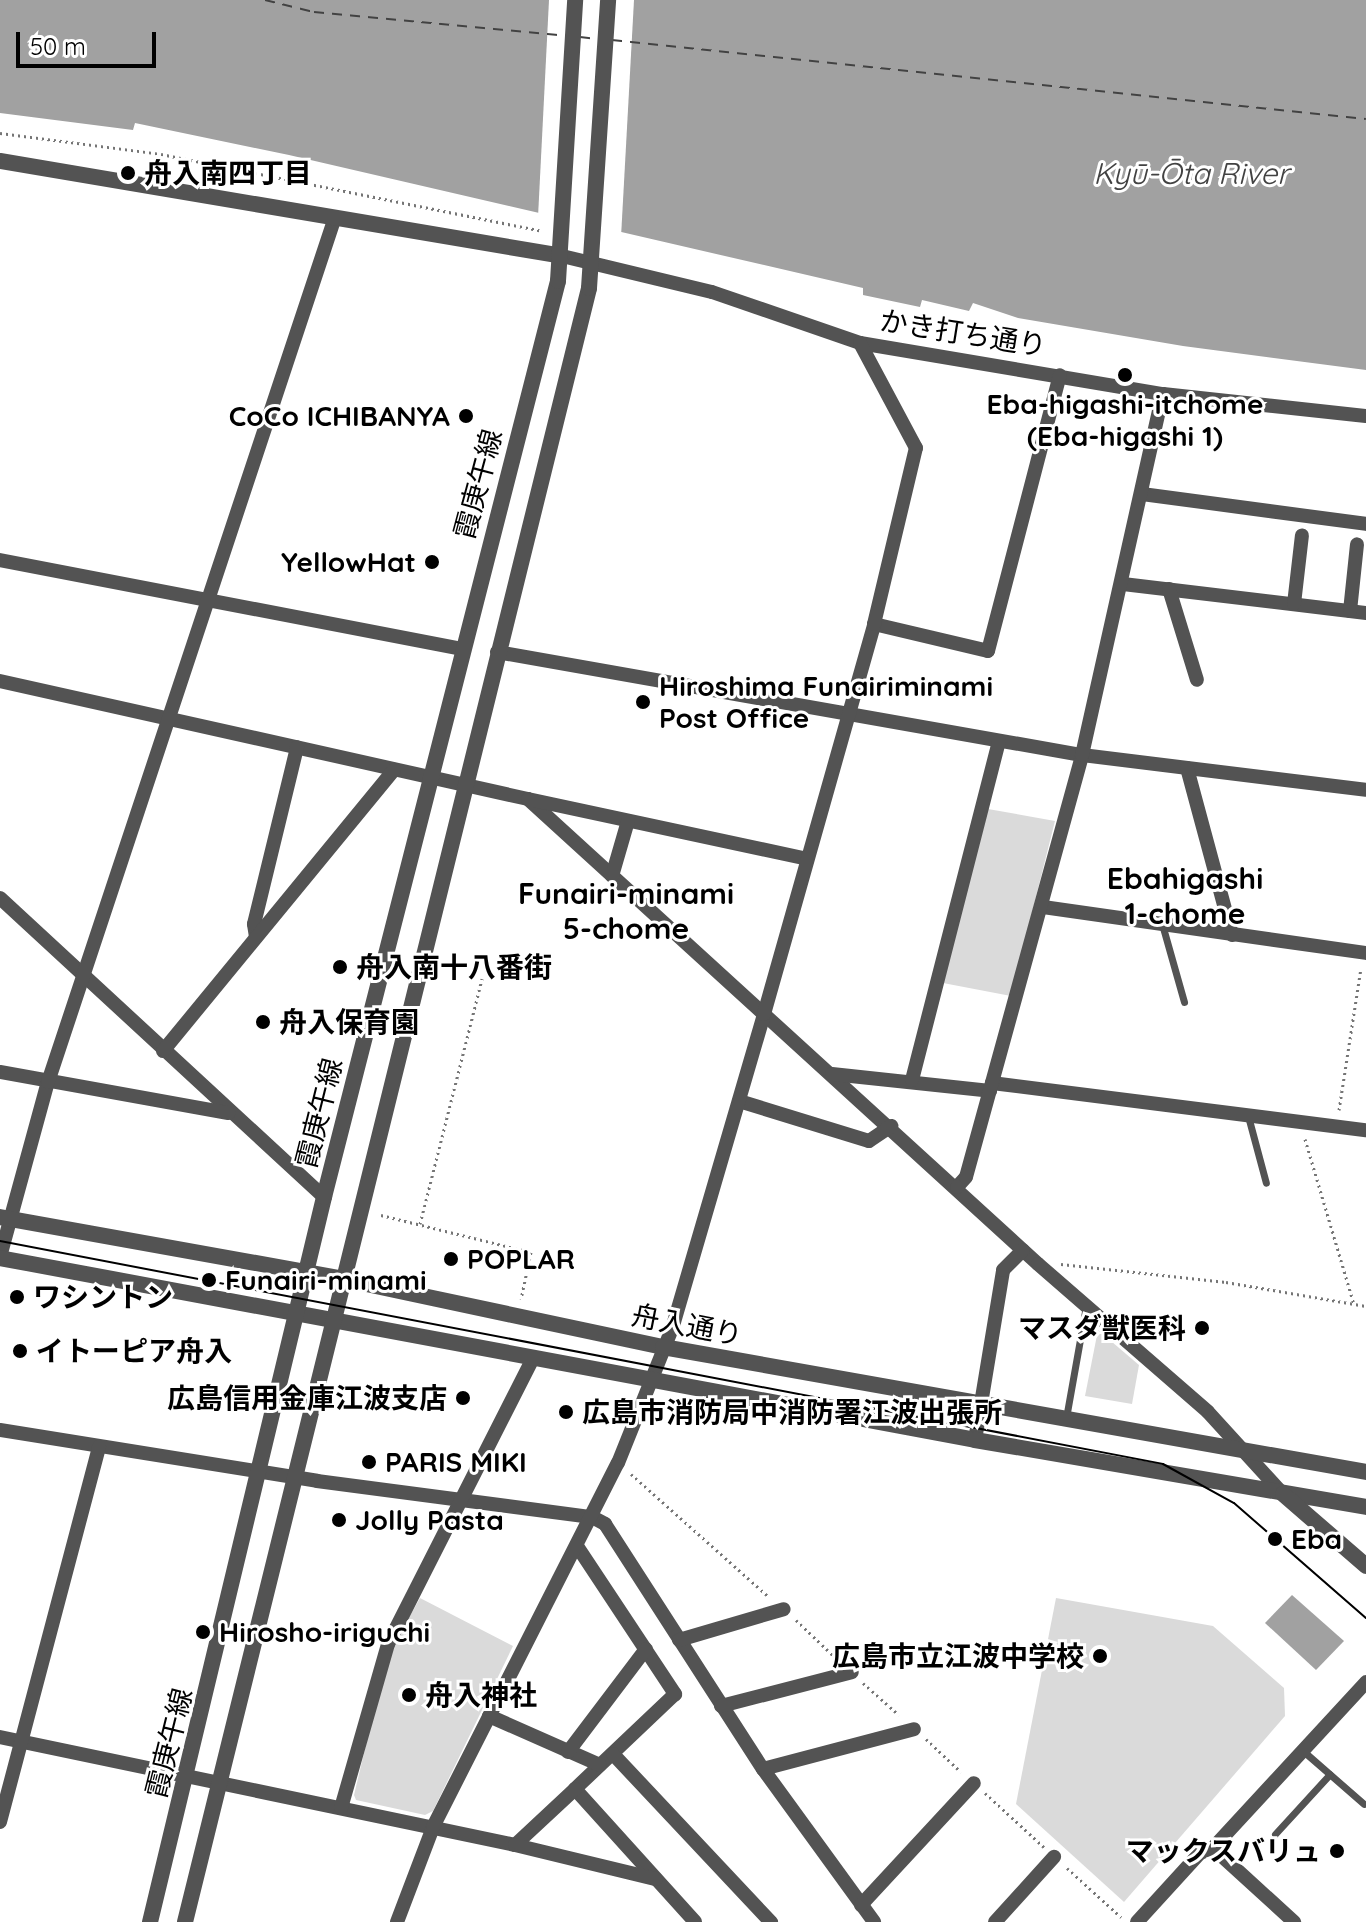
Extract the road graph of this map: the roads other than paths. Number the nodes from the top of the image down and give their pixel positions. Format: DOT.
graph roads {
  1 [pos="575,0"];
  2 [pos="608,0"];
  3 [pos="0,161"];
  4 [pos="335,217"];
  5 [pos="562,256"];
  6 [pos="593,264"];
  7 [pos="860,343"];
  8 [pos="1060,375"];
  9 [pos="1163,394"];
  10 [pos="1366,416"];
  11 [pos="1142,494"];
  12 [pos="1366,524"];
  13 [pos="1302,535"];
  14 [pos="1357,544"];
  15 [pos="0,560"];
  16 [pos="1123,584"];
  17 [pos="1169,589"];
  18 [pos="211,599"];
  19 [pos="1294,604"];
  20 [pos="1350,611"];
  21 [pos="1366,613"];
  22 [pos="874,624"];
  23 [pos="462,649"];
  24 [pos="497,652"];
  25 [pos="1197,680"];
  26 [pos="0,681"];
  27 [pos="847,717"];
  28 [pos="172,718"];
  29 [pos="999,741"];
  30 [pos="297,747"];
  31 [pos="1082,755"];
  32 [pos="1187,768"];
  33 [pos="394,770"];
  34 [pos="431,778"];
  35 [pos="463,784"];
  36 [pos="1366,790"];
  37 [pos="528,799"];
  38 [pos="628,821"];
  39 [pos="807,859"];
  40 [pos="612,876"];
  41 [pos="0,898"];
  42 [pos="1043,907"];
  43 [pos="1162,924"];
  44 [pos="1232,935"];
  45 [pos="256,937"];
  46 [pos="1365,952"];
  47 [pos="84,979"];
  48 [pos="1184,1002"];
  49 [pos="764,1014"];
  50 [pos="163,1051"];
  51 [pos="0,1072"];
  52 [pos="832,1074"];
  53 [pos="912,1080"];
  54 [pos="48,1082"];
  55 [pos="991,1087"];
  56 [pos="739,1101"];
  57 [pos="230,1114"];
  58 [pos="1248,1115"];
  59 [pos="891,1126"];
  60 [pos="1366,1130"];
  61 [pos="1266,1183"];
  62 [pos="957,1187"];
  63 [pos="324,1197"];
  64 [pos="5,1218"];
  65 [pos="1023,1250"];
  66 [pos="0,1257"];
  67 [pos="307,1274"];
  68 [pos="343,1279"];
  69 [pos="1086,1306"];
  70 [pos="296,1314"];
  71 [pos="334,1321"];
  72 [pos="663,1347"];
  73 [pos="533,1358"];
  74 [pos="650,1379"];
  75 [pos="981,1405"];
  76 [pos="1066,1421"];
  77 [pos="0,1430"];
  78 [pos="975,1440"];
  79 [pos="99,1447"];
  80 [pos="1242,1453"];
  81 [pos="260,1472"];
  82 [pos="1366,1472"];
  83 [pos="294,1478"];
  84 [pos="1283,1494"];
  85 [pos="463,1502"];
  86 [pos="1366,1507"];
  87 [pos="592,1517"];
  88 [pos="577,1546"];
  89 [pos="1366,1566"];
  90 [pos="784,1609"];
  91 [pos="679,1640"];
  92 [pos="646,1649"];
  93 [pos="852,1672"];
  94 [pos="1366,1682"];
  95 [pos="721,1706"];
  96 [pos="489,1716"];
  97 [pos="914,1729"];
  98 [pos="0,1737"];
  99 [pos="22,1742"];
  100 [pos="1302,1750"];
  101 [pos="568,1752"];
  102 [pos="613,1754"];
  103 [pos="600,1765"];
  104 [pos="763,1769"];
  105 [pos="1330,1774"];
  106 [pos="188,1776"];
  107 [pos="222,1783"];
  108 [pos="974,1783"];
  109 [pos="575,1789"];
  110 [pos="1364,1804"];
  111 [pos="341,1808"];
  112 [pos="0,1822"];
  113 [pos="433,1827"];
  114 [pos="1275,1834"];
  115 [pos="515,1845"];
  116 [pos="1213,1848"];
  117 [pos="1054,1857"];
  118 [pos="657,1879"];
  119 [pos="861,1905"];
  120 [pos="150,1922"];
  121 [pos="185,1922"];
  122 [pos="397,1922"];
  123 [pos="695,1922"];
  124 [pos="771,1922"];
  125 [pos="874,1922"];
  126 [pos="995,1922"];
  127 [pos="1137,1922"];
  128 [pos="1294,1922"];
  1 -- 5 [label="street, 霞庚午線"];
  2 -- 6 [label="street"];
  3 -- 4 [label="street"];
  4 -- 5 [label="street"];
  4 -- 18 [label="street"];
  5 -- 6 [label="street, かき打ち通り"];
  5 -- 23 [label="street, 霞庚午線"];
  6 -- 7 [label="street, かき打ち通り"];
  6 -- 24 [label="street"];
  7 -- 8 [label="street, かき打ち通り"];
  7 -- 22 [label="street"];
  8 -- 9 [label="street, かき打ち通り"];
  8 -- 22 [label="street"];
  9 -- 10 [label="street, かき打ち通り"];
  9 -- 11 [label="street"];
  11 -- 12 [label="street"];
  11 -- 16 [label="street"];
  13 -- 19 [label="street"];
  14 -- 20 [label="street"];
  15 -- 18 [label="street"];
  16 -- 17 [label="street"];
  16 -- 31 [label="street"];
  17 -- 19 [label="street"];
  17 -- 25 [label="street"];
  18 -- 23 [label="street"];
  18 -- 28 [label="street"];
  19 -- 20 [label="street"];
  20 -- 21 [label="street"];
  22 -- 27 [label="street"];
  23 -- 34 [label="street, 霞庚午線"];
  24 -- 27 [label="street"];
  24 -- 35 [label="street"];
  26 -- 28 [label="street"];
  27 -- 29 [label="street"];
  27 -- 39 [label="street"];
  28 -- 30 [label="street"];
  28 -- 47 [label="street"];
  29 -- 31 [label="street"];
  29 -- 53 [label="street"];
  30 -- 33 [label="street"];
  30 -- 45 [label="street"];
  31 -- 32 [label="street"];
  31 -- 42 [label="street"];
  32 -- 36 [label="street"];
  32 -- 44 [label="street"];
  33 -- 34 [label="street"];
  33 -- 45 [label="street"];
  34 -- 35 [label="street"];
  34 -- 63 [label="street, 霞庚午線"];
  35 -- 37 [label="street"];
  35 -- 68 [label="street"];
  37 -- 38 [label="street"];
  37 -- 40 [label="street"];
  38 -- 39 [label="street"];
  38 -- 40 [label="street"];
  39 -- 49 [label="street"];
  40 -- 49 [label="street"];
  41 -- 47 [label="street"];
  42 -- 43 [label="street"];
  42 -- 55 [label="street"];
  43 -- 44 [label="street"];
  43 -- 48 [label="lane"];
  44 -- 46 [label="street"];
  45 -- 50 [label="street"];
  47 -- 50 [label="street"];
  47 -- 54 [label="street"];
  49 -- 52 [label="street"];
  49 -- 56 [label="street"];
  50 -- 57 [label="street"];
  51 -- 54 [label="street"];
  52 -- 53 [label="street"];
  52 -- 59 [label="street"];
  53 -- 55 [label="street"];
  54 -- 57 [label="street"];
  54 -- 64 [label="street"];
  55 -- 58 [label="street"];
  55 -- 62 [label="street"];
  56 -- 59 [label="street"];
  56 -- 72 [label="street"];
  57 -- 63 [label="street"];
  58 -- 60 [label="street"];
  58 -- 61 [label="lane"];
  59 -- 62 [label="street"];
  62 -- 65 [label="street"];
  63 -- 67 [label="street, 霞庚午線"];
  64 -- 66 [label="street"];
  64 -- 67 [label="street, 舟入通り"];
  65 -- 69 [label="street"];
  65 -- 75 [label="street"];
  66 -- 70 [label="street"];
  67 -- 68 [label="street, 舟入通り"];
  67 -- 70 [label="street, 霞庚午線"];
  68 -- 71 [label="street"];
  68 -- 72 [label="street, 舟入通り"];
  69 -- 76 [label="lane"];
  69 -- 80 [label="street"];
  70 -- 71 [label="street"];
  70 -- 81 [label="street, 霞庚午線"];
  71 -- 73 [label="street"];
  71 -- 83 [label="street"];
  72 -- 74 [label="street"];
  72 -- 75 [label="street, 舟入通り"];
  73 -- 74 [label="street"];
  73 -- 85 [label="street"];
  74 -- 78 [label="street"];
  74 -- 87 [label="street"];
  75 -- 76 [label="street, 舟入通り"];
  75 -- 78 [label="street"];
  76 -- 80 [label="street, 舟入通り"];
  77 -- 79 [label="street"];
  78 -- 84 [label="street"];
  79 -- 81 [label="street"];
  79 -- 99 [label="street"];
  80 -- 82 [label="street, 舟入通り"];
  80 -- 84 [label="street"];
  81 -- 83 [label="street"];
  81 -- 106 [label="street, 霞庚午線"];
  83 -- 85 [label="street"];
  83 -- 107 [label="street"];
  84 -- 86 [label="street"];
  84 -- 89 [label="street"];
  85 -- 87 [label="street"];
  85 -- 111 [label="street"];
  87 -- 88 [label="street"];
  87 -- 91 [label="street"];
  88 -- 92 [label="street"];
  88 -- 96 [label="street"];
  90 -- 91 [label="street"];
  91 -- 95 [label="street"];
  92 -- 101 [label="street"];
  92 -- 102 [label="street"];
  93 -- 95 [label="street"];
  94 -- 100 [label="street"];
  95 -- 104 [label="street"];
  96 -- 101 [label="street"];
  96 -- 113 [label="street"];
  97 -- 104 [label="street"];
  98 -- 99 [label="street"];
  99 -- 106 [label="street"];
  99 -- 112 [label="street"];
  100 -- 105 [label="lane"];
  100 -- 116 [label="street"];
  101 -- 103 [label="street"];
  102 -- 103 [label="street"];
  102 -- 124 [label="street"];
  103 -- 109 [label="street"];
  104 -- 119 [label="street"];
  105 -- 110 [label="lane"];
  105 -- 114 [label="lane"];
  106 -- 107 [label="street"];
  106 -- 120 [label="street, 霞庚午線"];
  107 -- 111 [label="street"];
  107 -- 121 [label="street"];
  108 -- 119 [label="street"];
  109 -- 115 [label="street"];
  109 -- 118 [label="street"];
  111 -- 113 [label="street"];
  113 -- 115 [label="street"];
  113 -- 122 [label="street"];
  115 -- 118 [label="street"];
  116 -- 127 [label="street"];
  116 -- 128 [label="street"];
  117 -- 126 [label="street"];
  118 -- 123 [label="street"];
  119 -- 125 [label="street"];
}
